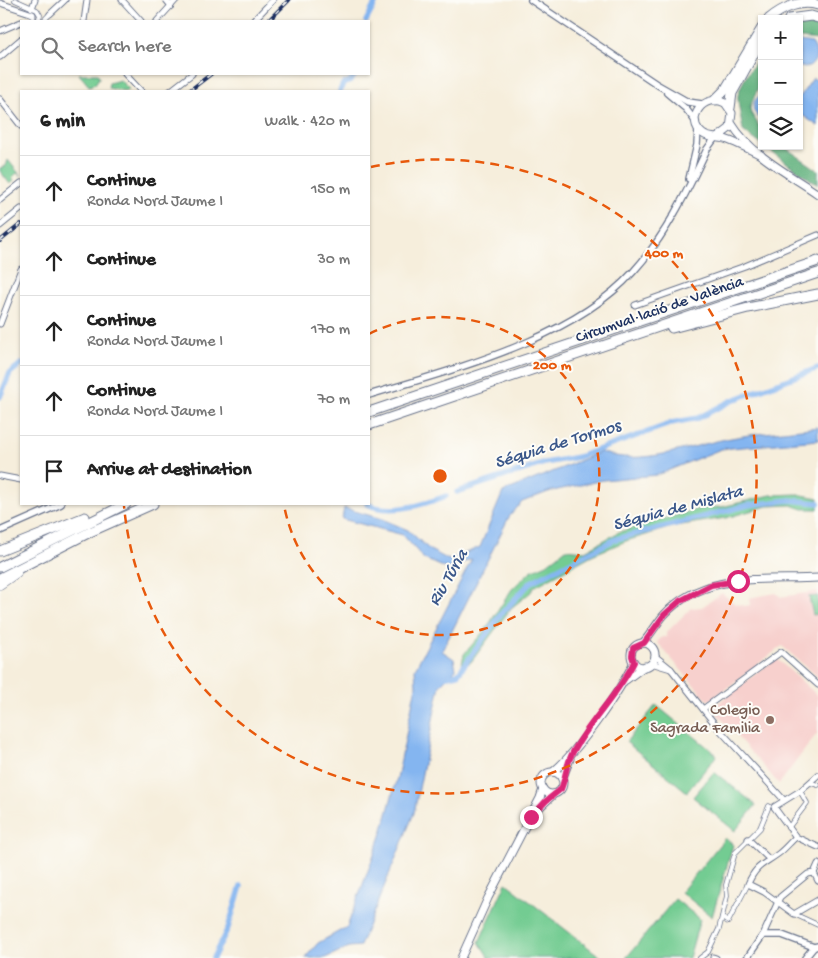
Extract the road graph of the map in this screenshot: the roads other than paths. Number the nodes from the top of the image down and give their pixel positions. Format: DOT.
graph roads {
  1 [pos="15,0"];
  2 [pos="35,0"];
  3 [pos="65,0"];
  4 [pos="87,0"];
  5 [pos="122,0"];
  6 [pos="166,0"];
  7 [pos="176,0"];
  8 [pos="273,0"];
  9 [pos="532,0"];
  10 [pos="0,3"];
  11 [pos="818,5"];
  12 [pos="171,6"];
  13 [pos="32,8"];
  14 [pos="50,14"];
  15 [pos="775,15"];
  16 [pos="803,17"];
  17 [pos="818,18"];
  18 [pos="33,20"];
  19 [pos="38,20"];
  20 [pos="44,20"];
  21 [pos="84,20"];
  22 [pos="140,20"];
  23 [pos="158,20"];
  24 [pos="254,20"];
  25 [pos="20,23"];
  26 [pos="0,31"];
  27 [pos="758,35"];
  28 [pos="20,40"];
  29 [pos="758,46"];
  30 [pos="0,58"];
  31 [pos="126,75"];
  32 [pos="191,75"];
  33 [pos="658,85"];
  34 [pos="139,90"];
  35 [pos="171,90"];
  36 [pos="0,99"];
  37 [pos="715,100"];
  38 [pos="702,104"];
  39 [pos="730,108"];
  40 [pos="732,124"];
  41 [pos="20,125"];
  42 [pos="697,125"];
  43 [pos="716,138"];
  44 [pos="761,155"];
  45 [pos="20,184"];
  46 [pos="685,193"];
  47 [pos="818,194"];
  48 [pos="0,200"];
  49 [pos="20,210"];
  50 [pos="1,224"];
  51 [pos="818,235"];
  52 [pos="818,262"];
  53 [pos="20,272"];
  54 [pos="818,273"];
  55 [pos="818,294"];
  56 [pos="635,305"];
  57 [pos="0,324"];
  58 [pos="565,359"];
  59 [pos="370,395"];
  60 [pos="370,412"];
  61 [pos="370,425"];
  62 [pos="0,476"];
  63 [pos="20,480"];
  64 [pos="59,505"];
  65 [pos="118,505"];
  66 [pos="124,505"];
  67 [pos="151,505"];
  68 [pos="0,531"];
  69 [pos="0,551"];
  70 [pos="0,567"];
  71 [pos="25,567"];
  72 [pos="0,578"];
  73 [pos="818,578"];
  74 [pos="0,585"];
  75 [pos="647,644"];
  76 [pos="634,662"];
  77 [pos="650,662"];
  78 [pos="625,680"];
  79 [pos="818,685"];
  80 [pos="703,709"];
  81 [pos="573,752"];
  82 [pos="553,772"];
  83 [pos="818,775"];
  84 [pos="562,779"];
  85 [pos="811,783"];
  86 [pos="818,785"];
  87 [pos="543,789"];
  88 [pos="800,792"];
  89 [pos="554,794"];
  90 [pos="784,800"];
  91 [pos="771,807"];
  92 [pos="531,817"];
  93 [pos="788,828"];
  94 [pos="796,836"];
  95 [pos="748,839"];
  96 [pos="818,847"];
  97 [pos="768,858"];
  98 [pos="818,864"];
  99 [pos="814,873"];
  100 [pos="818,881"];
  101 [pos="748,884"];
  102 [pos="818,900"];
  103 [pos="778,902"];
  104 [pos="794,914"];
  105 [pos="722,918"];
  106 [pos="818,925"];
  107 [pos="763,935"];
  108 [pos="816,946"];
  109 [pos="708,952"];
  110 [pos="714,957"];
  111 [pos="461,958"];
  112 [pos="700,958"];
  113 [pos="747,958"];
  114 [pos="805,958"];
  1 -- 13 [label="street"];
  2 -- 13 [label="street"];
  3 -- 14 [label="street"];
  4 -- 21 [label="street"];
  5 -- 22 [label="street"];
  6 -- 12 [label="street"];
  7 -- 12 [label="street"];
  8 -- 24 [label="street"];
  9 -- 33 [label="street"];
  10 -- 18 [label="street"];
  11 -- 15 [label="highway"];
  12 -- 23 [label="street"];
  13 -- 19 [label="street"];
  14 -- 20 [label="street"];
  16 -- 17 [label="highway"];
  25 -- 26 [label="street"];
  27 -- 37 [label="highway"];
  28 -- 30 [label="street"];
  29 -- 39 [label="highway"];
  31 -- 34 [label="street"];
  32 -- 35 [label="street"];
  33 -- 38 [label="street"];
  33 -- 42 [label="street"];
  36 -- 41 [label="street"];
  37 -- 38 [label="main road"];
  37 -- 39 [label="main road"];
  38 -- 42 [label="main road"];
  39 -- 40 [label="main road"];
  40 -- 43 [label="main road"];
  40 -- 44 [label="main road"];
  42 -- 43 [label="main road"];
  42 -- 46 [label="street"];
  43 -- 44 [label="main road"];
  43 -- 46 [label="street"];
  44 -- 47 [label="main road"];
  45 -- 48 [label="street"];
  46 -- 59 [label="street"];
  49 -- 50 [label="street"];
  51 -- 56 [label="street"];
  52 -- 60 [label="highway, Circumval·lació de València"];
  53 -- 57 [label="street"];
  54 -- 58 [label="highway, Circumval·lació de València"];
  55 -- 58 [label="highway"];
  58 -- 61 [label="highway, Circumval·lació de València"];
  62 -- 63 [label="street"];
  64 -- 68 [label="street"];
  65 -- 69 [label="highway"];
  66 -- 70 [label="highway"];
  67 -- 71 [label="highway"];
  71 -- 72 [label="highway"];
  71 -- 74 [label="highway"];
  73 -- 75 [label="main road"];
  75 -- 76 [label="main road"];
  75 -- 77 [label="main road"];
  76 -- 77 [label="main road"];
  76 -- 78 [label="main road"];
  77 -- 78 [label="main road"];
  77 -- 80 [label="street"];
  78 -- 81 [label="main road"];
  79 -- 80 [label="street"];
  80 -- 90 [label="street"];
  81 -- 82 [label="main road"];
  81 -- 84 [label="main road"];
  82 -- 84 [label="main road"];
  82 -- 87 [label="main road"];
  83 -- 85 [label="street"];
  84 -- 89 [label="main road"];
  85 -- 86 [label="street"];
  85 -- 88 [label="street"];
  87 -- 89 [label="main road"];
  87 -- 92 [label="main road"];
  88 -- 90 [label="street"];
  88 -- 93 [label="street"];
  89 -- 92 [label="main road"];
  90 -- 91 [label="street"];
  91 -- 93 [label="street"];
  91 -- 95 [label="street"];
  92 -- 111 [label="main road"];
  93 -- 94 [label="street"];
  94 -- 96 [label="street"];
  94 -- 97 [label="street"];
  95 -- 97 [label="street"];
  95 -- 105 [label="street"];
  97 -- 101 [label="street"];
  98 -- 99 [label="street"];
  99 -- 100 [label="street"];
  99 -- 103 [label="street"];
  101 -- 103 [label="street"];
  101 -- 105 [label="street"];
  102 -- 104 [label="street"];
  103 -- 104 [label="street"];
  103 -- 107 [label="street"];
  104 -- 106 [label="street"];
  105 -- 109 [label="street"];
  107 -- 108 [label="street"];
  107 -- 113 [label="street"];
  108 -- 114 [label="street"];
  109 -- 110 [label="street"];
  109 -- 112 [label="street"];
}
